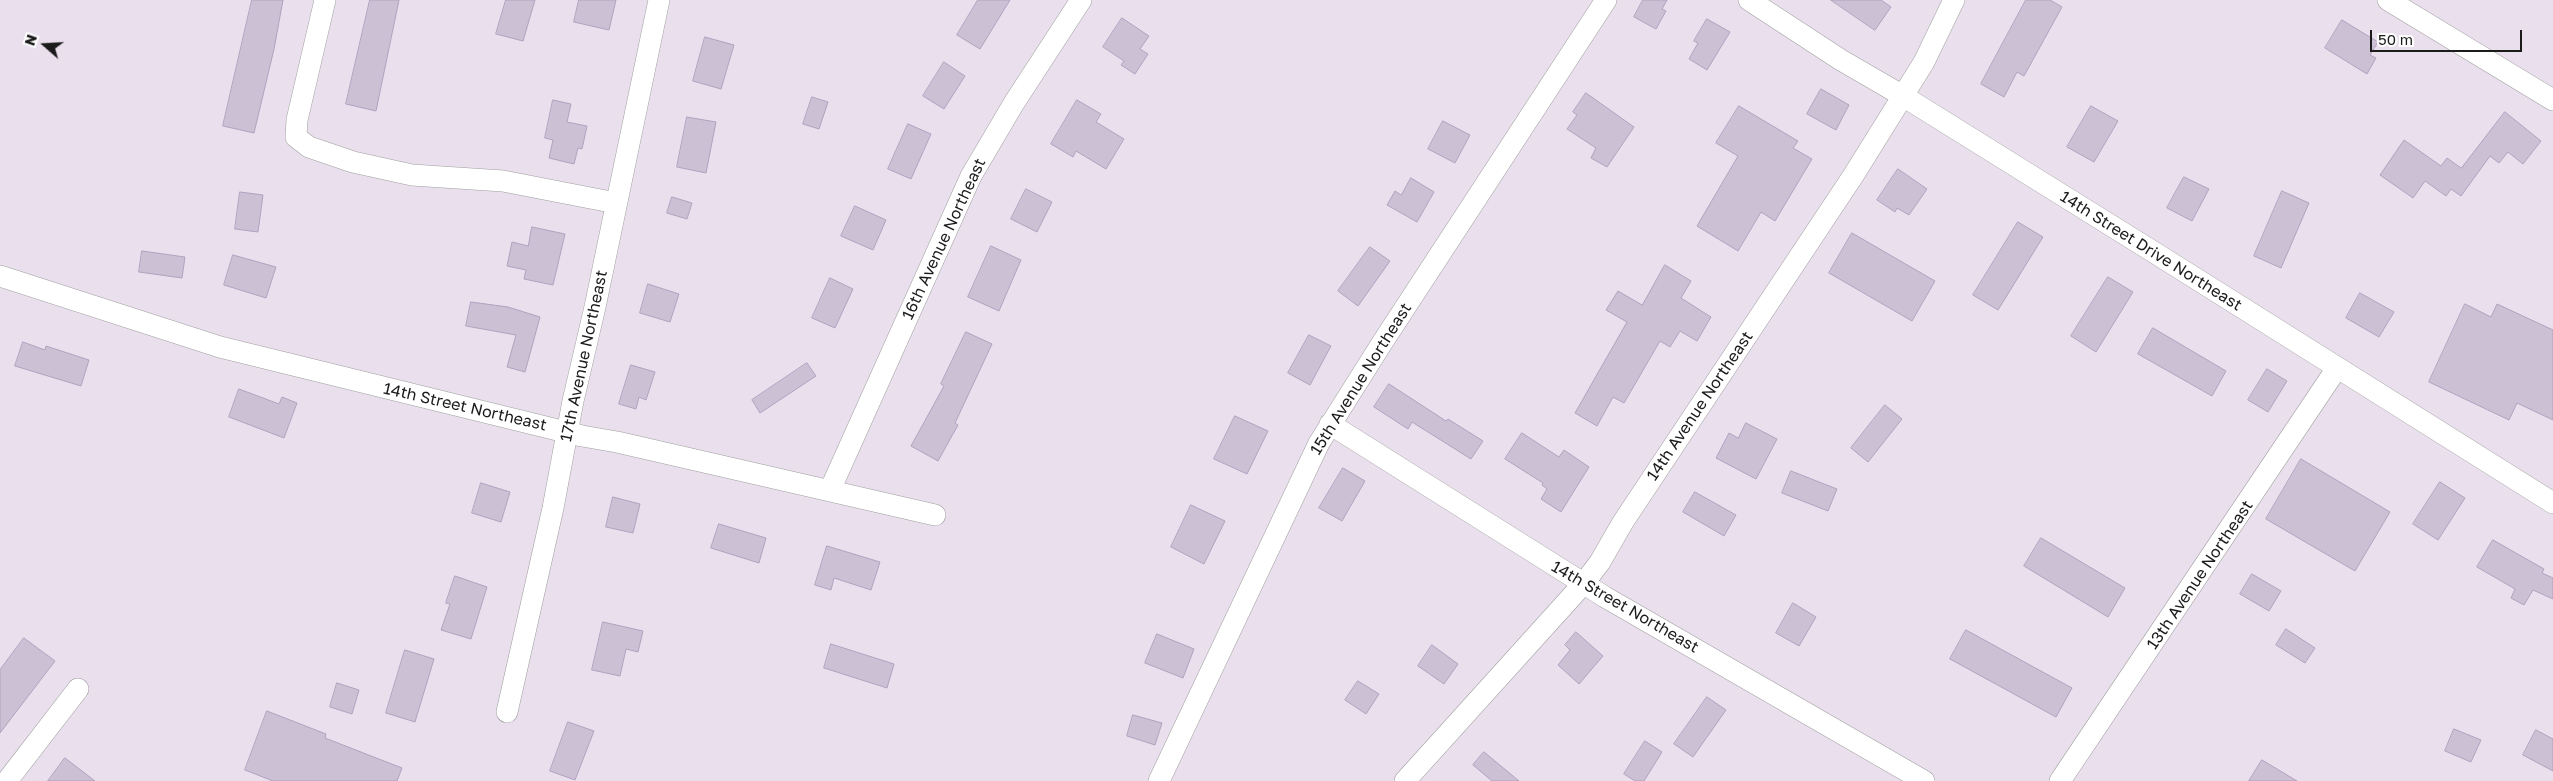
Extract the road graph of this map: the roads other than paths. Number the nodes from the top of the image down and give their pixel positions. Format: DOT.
graph roads {
  1 [pos="325,0"];
  2 [pos="659,0"];
  3 [pos="1081,0"];
  4 [pos="1606,0"];
  5 [pos="1749,0"];
  6 [pos="1954,0"];
  7 [pos="2388,0"];
  8 [pos="1903,96"];
  9 [pos="2553,100"];
  10 [pos="616,203"];
  11 [pos="0,276"];
  12 [pos="2337,368"];
  13 [pos="1330,424"];
  14 [pos="567,432"];
  15 [pos="830,490"];
  16 [pos="2553,503"];
  17 [pos="935,515"];
  18 [pos="1584,583"];
  19 [pos="78,689"];
  20 [pos="508,712"];
  21 [pos="6,781"];
  22 [pos="1158,781"];
  23 [pos="1405,781"];
  24 [pos="1924,781"];
  25 [pos="2060,781"];
  1 -- 10 [label="street"];
  2 -- 10 [label="street, 17th Avenue Northeast"];
  3 -- 15 [label="street, 16th Avenue Northeast"];
  4 -- 13 [label="street, 15th Avenue Northeast"];
  5 -- 8 [label="street, 14th Street Drive Northeast"];
  6 -- 8 [label="street, 14th Avenue Northeast"];
  7 -- 9 [label="street"];
  8 -- 12 [label="street, 14th Street Drive Northeast"];
  8 -- 18 [label="street, 14th Avenue Northeast"];
  10 -- 14 [label="street, 17th Avenue Northeast"];
  11 -- 14 [label="street, 14th Street Northeast"];
  12 -- 16 [label="street, 14th Street Drive Northeast"];
  12 -- 25 [label="street, 13th Avenue Northeast"];
  13 -- 18 [label="street, 14th Street Northeast"];
  13 -- 22 [label="street, 15th Avenue Northeast"];
  14 -- 15 [label="street, 14th Street Northeast"];
  14 -- 20 [label="street, 17th Avenue Northeast"];
  15 -- 17 [label="street, 14th Street Northeast"];
  18 -- 23 [label="street, 14th Avenue Northeast"];
  18 -- 24 [label="street, 14th Street Northeast"];
  19 -- 21 [label="street"];
}
